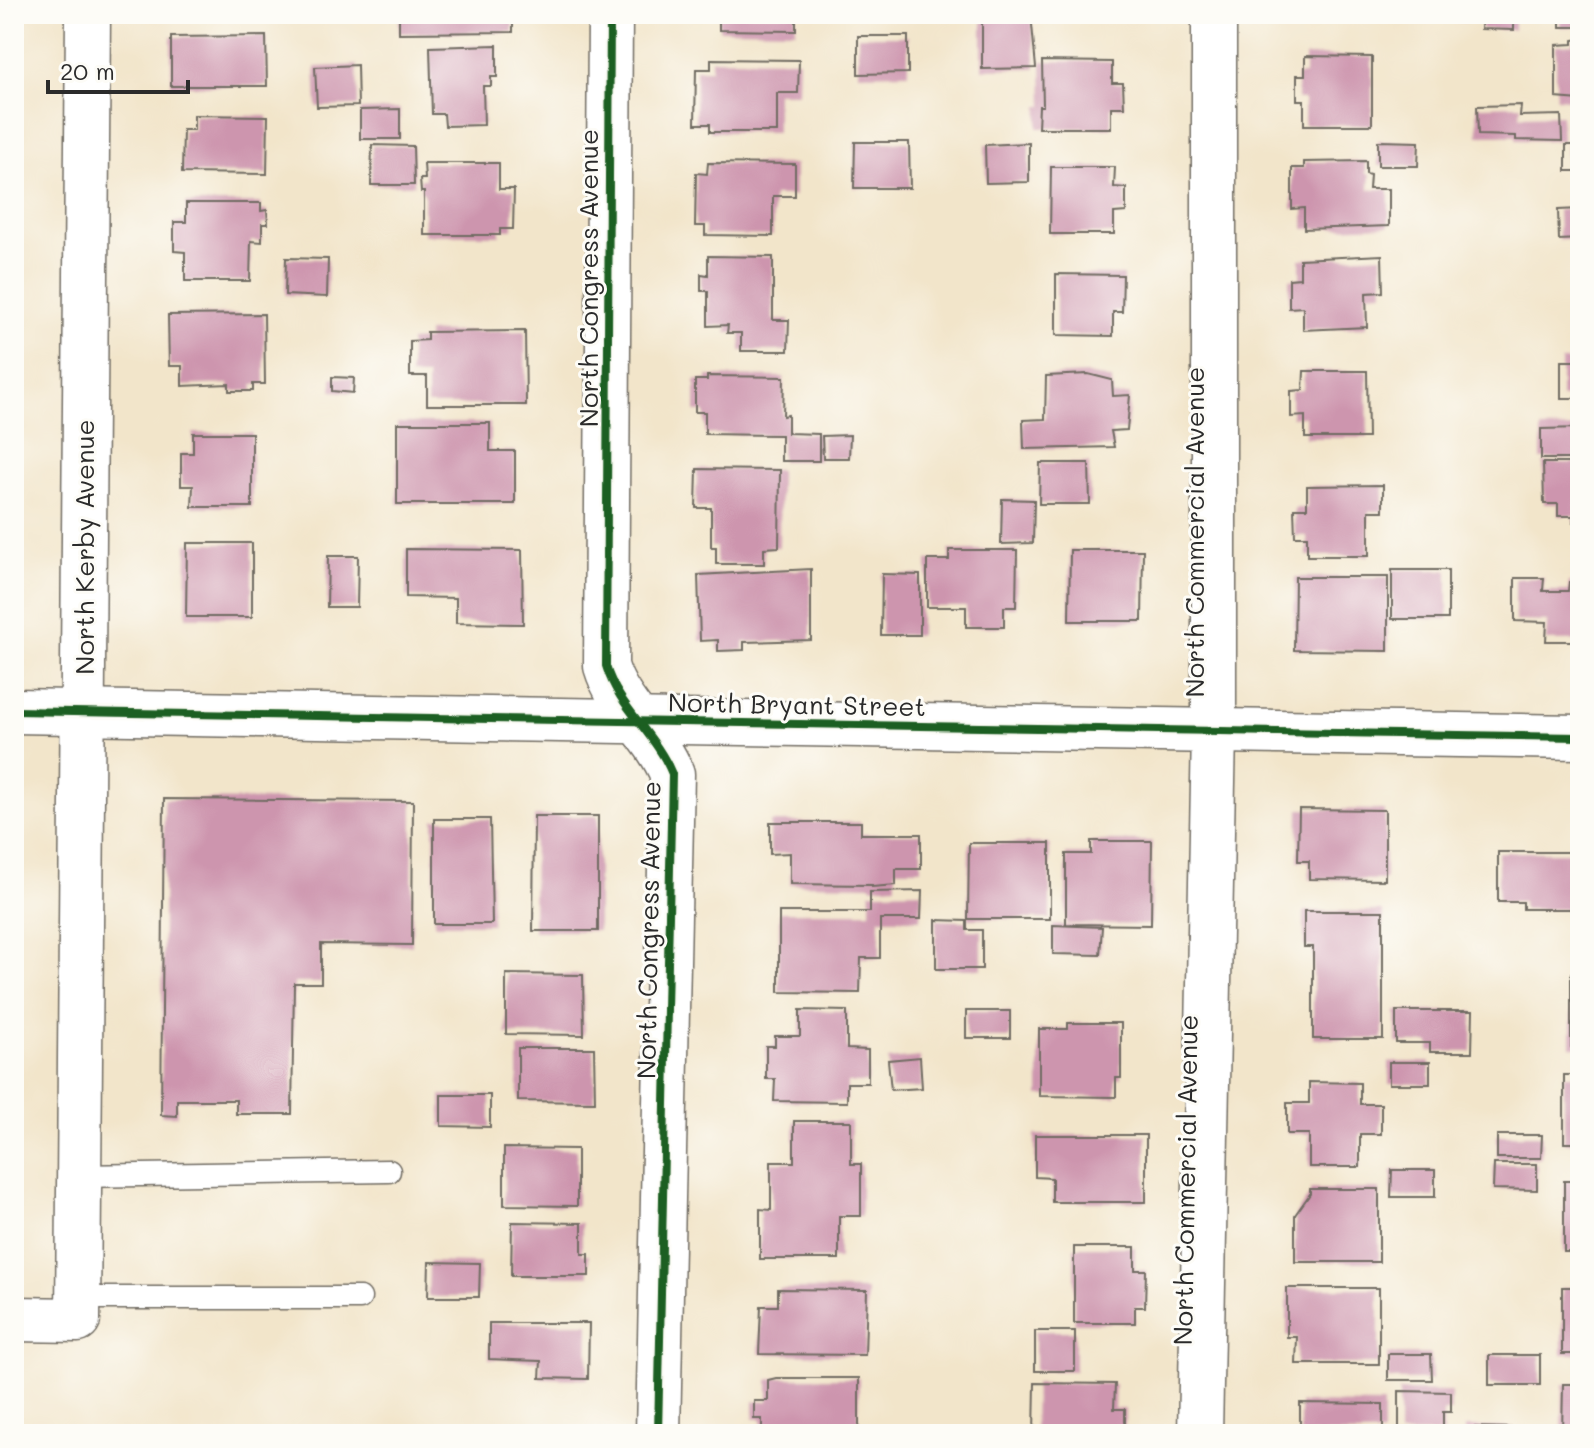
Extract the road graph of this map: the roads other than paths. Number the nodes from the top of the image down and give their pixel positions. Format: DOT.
graph roads {
  1 [pos="88,14"];
  2 [pos="610,14"];
  3 [pos="1214,14"];
  4 [pos="14,711"];
  5 [pos="83,712"];
  6 [pos="639,721"];
  7 [pos="1214,732"];
  8 [pos="1580,737"];
  9 [pos="389,1171"];
  10 [pos="79,1176"];
  11 [pos="360,1298"];
  12 [pos="78,1309"];
  13 [pos="14,1319"];
  14 [pos="658,1434"];
  15 [pos="1200,1434"];
  1 -- 5 [label="street, North Kerby Avenue"];
  2 -- 6 [label="street, North Congress Avenue"];
  3 -- 7 [label="street, North Commercial Avenue"];
  4 -- 5 [label="street, North Bryant Street"];
  5 -- 6 [label="street, North Bryant Street"];
  5 -- 10 [label="street, North Kerby Avenue"];
  6 -- 7 [label="street, North Bryant Street"];
  6 -- 14 [label="street, North Congress Avenue"];
  7 -- 8 [label="street, North Bryant Street"];
  7 -- 15 [label="street, North Commercial Avenue"];
  9 -- 10 [label="lane"];
  10 -- 12 [label="street, North Kerby Avenue"];
  11 -- 12 [label="lane"];
  12 -- 13 [label="street"];
}
